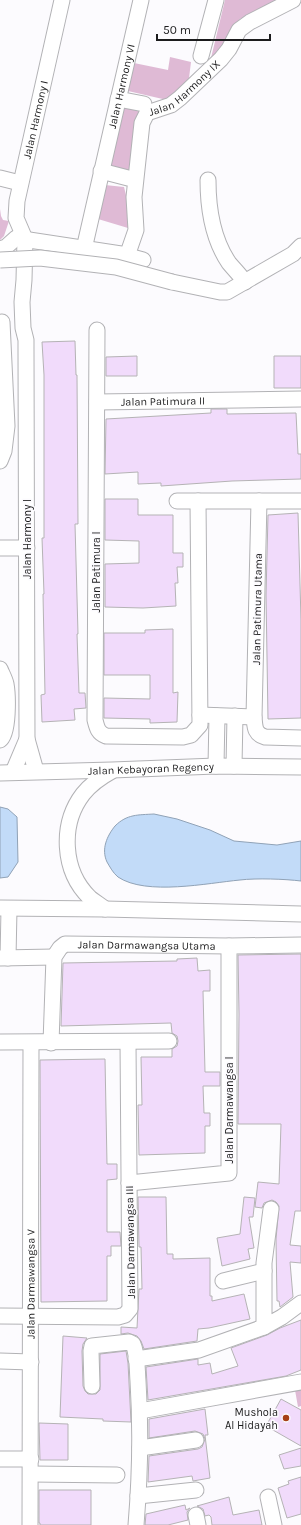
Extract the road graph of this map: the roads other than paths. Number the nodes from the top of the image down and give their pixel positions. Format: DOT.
graph roads {
  1 [pos="62,0"];
  2 [pos="141,0"];
  3 [pos="216,0"];
  4 [pos="293,0"];
  5 [pos="201,56"];
  6 [pos="118,99"];
  7 [pos="144,104"];
  8 [pos="101,171"];
  9 [pos="0,178"];
  10 [pos="128,178"];
  11 [pos="208,180"];
  12 [pos="20,183"];
  13 [pos="25,239"];
  14 [pos="301,246"];
  15 [pos="0,249"];
  16 [pos="84,249"];
  17 [pos="127,256"];
  18 [pos="0,260"];
  19 [pos="143,260"];
  20 [pos="245,282"];
  21 [pos="2,322"];
  22 [pos="97,330"];
  23 [pos="301,399"];
  24 [pos="98,402"];
  25 [pos="4,426"];
  26 [pos="0,461"];
  27 [pos="177,501"];
  28 [pos="198,501"];
  29 [pos="259,501"];
  30 [pos="301,501"];
  31 [pos="0,548"];
  32 [pos="27,548"];
  33 [pos="0,669"];
  34 [pos="200,716"];
  35 [pos="217,716"];
  36 [pos="235,716"];
  37 [pos="254,717"];
  38 [pos="301,738"];
  39 [pos="2,739"];
  40 [pos="27,739"];
  41 [pos="216,766"];
  42 [pos="234,766"];
  43 [pos="301,767"];
  44 [pos="112,770"];
  45 [pos="36,771"];
  46 [pos="6,772"];
  47 [pos="5,908"];
  48 [pos="105,908"];
  49 [pos="301,914"];
  50 [pos="301,945"];
  51 [pos="229,946"];
  52 [pos="54,957"];
  53 [pos="4,958"];
  54 [pos="169,1041"];
  55 [pos="0,1042"];
  56 [pos="128,1042"];
  57 [pos="31,1043"];
  58 [pos="51,1043"];
  59 [pos="129,1183"];
  60 [pos="271,1210"];
  61 [pos="264,1271"];
  62 [pos="223,1281"];
  63 [pos="301,1303"];
  64 [pos="0,1316"];
  65 [pos="31,1316"];
  66 [pos="264,1327"];
  67 [pos="136,1359"];
  68 [pos="0,1361"];
  69 [pos="31,1362"];
  70 [pos="301,1382"];
  71 [pos="92,1386"];
  72 [pos="140,1411"];
  73 [pos="196,1440"];
  74 [pos="140,1448"];
  75 [pos="0,1459"];
  76 [pos="31,1459"];
  77 [pos="31,1474"];
  78 [pos="117,1475"];
  79 [pos="196,1490"];
  80 [pos="138,1496"];
  81 [pos="268,1497"];
  82 [pos="30,1525"];
  83 [pos="136,1525"];
  84 [pos="274,1525"];
  1 -- 12 [label="street, Jalan Harmony I"];
  2 -- 6 [label="street, Jalan Harmony VI"];
  3 -- 5 [label="street"];
  4 -- 17 [label="street, Jalan Harmony IX"];
  6 -- 7 [label="street"];
  6 -- 8 [label="street, Jalan Harmony VI"];
  8 -- 10 [label="street"];
  8 -- 16 [label="street, Jalan Harmony VI"];
  9 -- 12 [label="street"];
  11 -- 20 [label="street"];
  12 -- 13 [label="street, Jalan Harmony I"];
  13 -- 15 [label="street"];
  13 -- 16 [label="street"];
  13 -- 32 [label="street, Jalan Harmony I"];
  14 -- 20 [label="street"];
  16 -- 17 [label="street"];
  17 -- 19 [label="street"];
  18 -- 20 [label="street, bridge"];
  21 -- 25 [label="street"];
  22 -- 24 [label="street"];
  23 -- 24 [label="street, Jalan Patimura II"];
  24 -- 34 [label="street, Jalan Patimura I"];
  25 -- 26 [label="street"];
  27 -- 28 [label="street"];
  28 -- 29 [label="street"];
  28 -- 34 [label="street"];
  29 -- 30 [label="street"];
  29 -- 37 [label="street, Jalan Patimura Utama"];
  31 -- 32 [label="street"];
  32 -- 40 [label="street, Jalan Harmony I"];
  33 -- 39 [label="street"];
  34 -- 35 [label="street"];
  35 -- 36 [label="street"];
  35 -- 41 [label="street"];
  36 -- 37 [label="street"];
  36 -- 42 [label="street"];
  37 -- 38 [label="street, Jalan Patimura Utama"];
  40 -- 45 [label="street, Jalan Harmony I"];
  40 -- 46 [label="street, Jalan Harmony I"];
  41 -- 42 [label="street, Jalan Kebayoran Regency"];
  41 -- 44 [label="street, Jalan Kebayoran Regency"];
  42 -- 43 [label="street, Jalan Kebayoran Regency"];
  44 -- 45 [label="street, Jalan Kebayoran Regency"];
  44 -- 48 [label="street"];
  45 -- 46 [label="street, Jalan Kebayoran Regency"];
  47 -- 48 [label="street"];
  47 -- 53 [label="street"];
  48 -- 49 [label="street"];
  50 -- 51 [label="street, Jalan Darmawangsa Utama"];
  51 -- 52 [label="street, Jalan Darmawangsa Utama"];
  51 -- 59 [label="street, Jalan Darmawangsa I"];
  52 -- 53 [label="street"];
  52 -- 58 [label="street"];
  54 -- 56 [label="street"];
  55 -- 57 [label="street"];
  56 -- 58 [label="street"];
  56 -- 59 [label="street, Jalan Darmawangsa III"];
  57 -- 58 [label="street"];
  57 -- 65 [label="street, Jalan Darmawangsa V"];
  59 -- 65 [label="street, Jalan Darmawangsa III"];
  60 -- 61 [label="street"];
  61 -- 62 [label="street"];
  61 -- 66 [label="street"];
  63 -- 66 [label="street"];
  64 -- 65 [label="street, Jalan Darmawangsa III"];
  65 -- 69 [label="street, Jalan Darmawangsa V"];
  66 -- 67 [label="street"];
  67 -- 71 [label="street"];
  67 -- 72 [label="street"];
  68 -- 69 [label="street"];
  69 -- 76 [label="street, Jalan Darmawangsa V"];
  70 -- 72 [label="street"];
  72 -- 74 [label="street"];
  73 -- 74 [label="street"];
  74 -- 80 [label="street"];
  75 -- 76 [label="street"];
  76 -- 77 [label="street, Jalan Darmawangsa V"];
  77 -- 78 [label="street"];
  77 -- 82 [label="street, Jalan Darmawangsa V"];
  79 -- 80 [label="street"];
  80 -- 83 [label="street"];
  81 -- 84 [label="street"];
}
